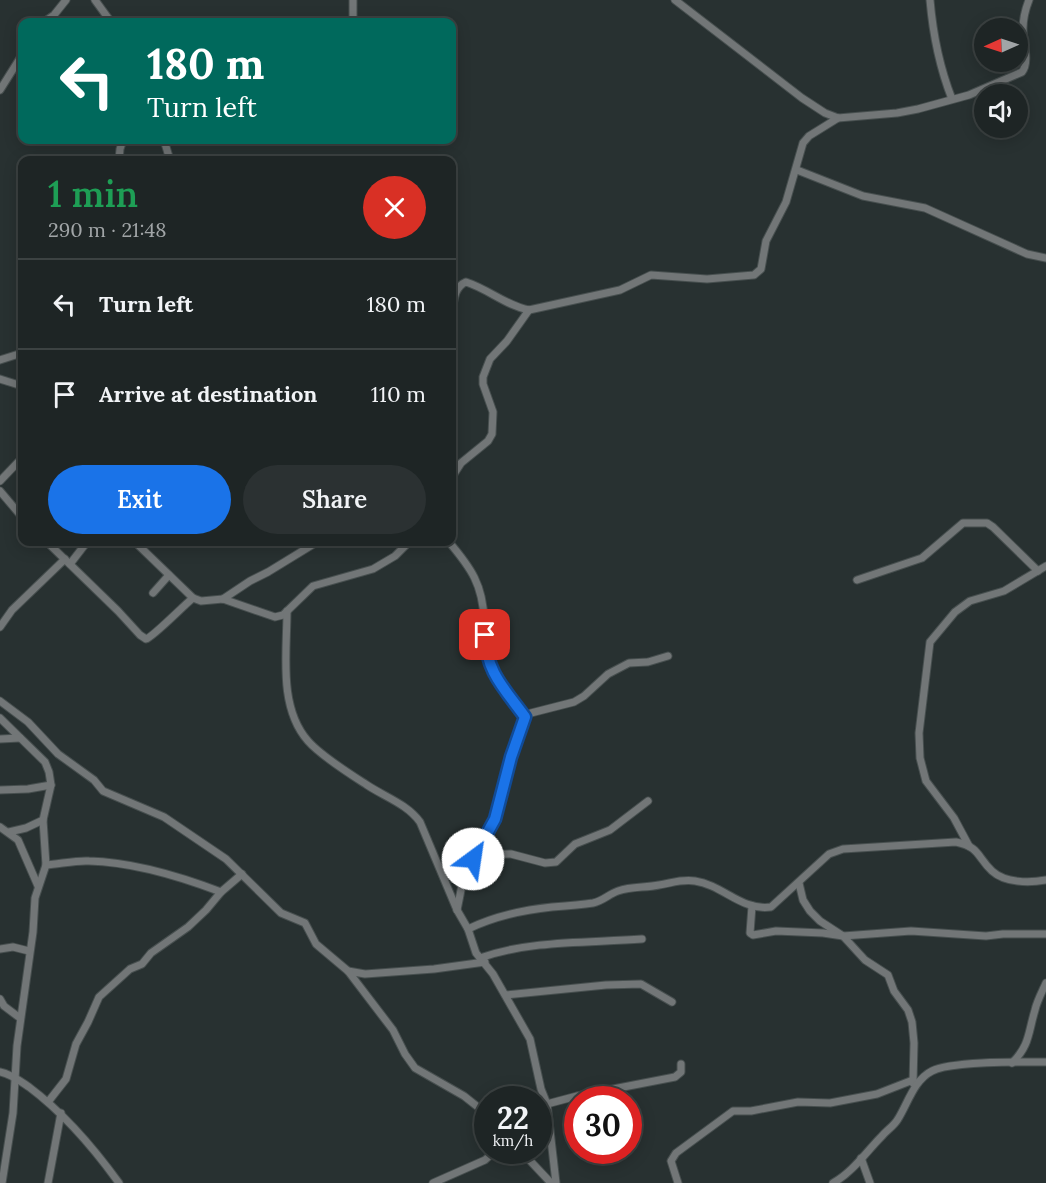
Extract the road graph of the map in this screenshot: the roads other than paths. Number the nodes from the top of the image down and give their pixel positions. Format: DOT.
graph roads {
  1 [pos="66,0"];
  2 [pos="94,0"];
  3 [pos="353,0"];
  4 [pos="675,0"];
  5 [pos="930,0"];
  6 [pos="1029,0"];
  7 [pos="50,18"];
  8 [pos="108,18"];
  9 [pos="353,18"];
  10 [pos="18,61"];
  11 [pos="0,90"];
  12 [pos="952,99"];
  13 [pos="838,118"];
  14 [pos="797,170"];
  15 [pos="1046,258"];
  16 [pos="456,294"];
  17 [pos="529,310"];
  18 [pos="18,354"];
  19 [pos="0,360"];
  20 [pos="0,379"];
  21 [pos="18,384"];
  22 [pos="18,462"];
  23 [pos="456,471"];
  24 [pos="0,481"];
  25 [pos="0,491"];
  26 [pos="18,504"];
  27 [pos="13,507"];
  28 [pos="18,513"];
  29 [pos="51,546"];
  30 [pos="83,546"];
  31 [pos="139,546"];
  32 [pos="310,546"];
  33 [pos="405,546"];
  34 [pos="452,546"];
  35 [pos="67,561"];
  36 [pos="1046,566"];
  37 [pos="1038,571"];
  38 [pos="169,575"];
  39 [pos="857,580"];
  40 [pos="153,593"];
  41 [pos="193,598"];
  42 [pos="223,599"];
  43 [pos="287,610"];
  44 [pos="0,627"];
  45 [pos="668,656"];
  46 [pos="0,701"];
  47 [pos="525,717"];
  48 [pos="0,718"];
  49 [pos="20,738"];
  50 [pos="0,739"];
  51 [pos="51,785"];
  52 [pos="0,790"];
  53 [pos="648,801"];
  54 [pos="44,820"];
  55 [pos="0,827"];
  56 [pos="9,832"];
  57 [pos="969,846"];
  58 [pos="475,855"];
  59 [pos="46,865"];
  60 [pos="242,874"];
  61 [pos="1046,880"];
  62 [pos="798,883"];
  63 [pos="38,886"];
  64 [pos="221,892"];
  65 [pos="752,906"];
  66 [pos="457,910"];
  67 [pos="468,929"];
  68 [pos="1046,934"];
  69 [pos="843,936"];
  70 [pos="642,939"];
  71 [pos="0,949"];
  72 [pos="29,951"];
  73 [pos="482,960"];
  74 [pos="348,971"];
  75 [pos="1046,983"];
  76 [pos="506,995"];
  77 [pos="0,999"];
  78 [pos="672,1002"];
  79 [pos="20,1018"];
  80 [pos="1046,1062"];
  81 [pos="1012,1063"];
  82 [pos="681,1064"];
  83 [pos="0,1072"];
  84 [pos="15,1078"];
  85 [pos="913,1080"];
  86 [pos="540,1086"];
  87 [pos="913,1091"];
  88 [pos="48,1102"];
  89 [pos="552,1103"];
  90 [pos="474,1104"];
  91 [pos="61,1113"];
  92 [pos="552,1148"];
  93 [pos="861,1158"];
  94 [pos="476,1164"];
  95 [pos="533,1164"];
  96 [pos="2,1183"];
  97 [pos="48,1183"];
  98 [pos="119,1183"];
  99 [pos="433,1183"];
  100 [pos="551,1183"];
  101 [pos="556,1183"];
  102 [pos="678,1183"];
  103 [pos="833,1183"];
  104 [pos="870,1183"];
  1 -- 7 [label="street"];
  2 -- 8 [label="street"];
  3 -- 9 [label="street"];
  4 -- 13 [label="street"];
  5 -- 12 [label="street"];
  6 -- 12 [label="street"];
  10 -- 11 [label="street"];
  12 -- 13 [label="street"];
  13 -- 14 [label="street"];
  14 -- 15 [label="street"];
  14 -- 17 [label="street"];
  16 -- 17 [label="street"];
  17 -- 23 [label="street"];
  18 -- 19 [label="street"];
  20 -- 21 [label="street"];
  22 -- 24 [label="street"];
  25 -- 27 [label="street"];
  26 -- 27 [label="street"];
  27 -- 28 [label="street"];
  29 -- 35 [label="street"];
  30 -- 35 [label="street"];
  31 -- 38 [label="street"];
  32 -- 42 [label="street"];
  33 -- 43 [label="street"];
  34 -- 47 [label="street"];
  35 -- 41 [label="street"];
  35 -- 44 [label="street"];
  36 -- 37 [label="street"];
  37 -- 39 [label="street"];
  37 -- 57 [label="street"];
  38 -- 40 [label="street"];
  38 -- 41 [label="street"];
  41 -- 42 [label="street"];
  42 -- 43 [label="street"];
  43 -- 66 [label="street"];
  45 -- 47 [label="street"];
  46 -- 60 [label="street"];
  47 -- 58 [label="street"];
  48 -- 49 [label="street"];
  49 -- 50 [label="street"];
  49 -- 51 [label="street"];
  51 -- 52 [label="street"];
  51 -- 54 [label="street"];
  53 -- 58 [label="street"];
  54 -- 56 [label="street"];
  54 -- 59 [label="street"];
  55 -- 56 [label="street"];
  56 -- 63 [label="street"];
  57 -- 61 [label="street"];
  57 -- 62 [label="street"];
  58 -- 66 [label="street"];
  59 -- 63 [label="street"];
  59 -- 64 [label="street"];
  60 -- 64 [label="street"];
  60 -- 74 [label="street"];
  62 -- 65 [label="street"];
  62 -- 69 [label="street"];
  63 -- 72 [label="street"];
  64 -- 88 [label="street"];
  65 -- 67 [label="street"];
  65 -- 69 [label="street"];
  66 -- 67 [label="street"];
  67 -- 73 [label="street"];
  68 -- 69 [label="street"];
  69 -- 85 [label="street"];
  70 -- 73 [label="street"];
  71 -- 72 [label="street"];
  72 -- 79 [label="street"];
  73 -- 74 [label="street"];
  73 -- 76 [label="street"];
  74 -- 90 [label="street"];
  75 -- 81 [label="street"];
  76 -- 78 [label="street"];
  76 -- 86 [label="street"];
  77 -- 79 [label="street"];
  79 -- 84 [label="street"];
  80 -- 81 [label="street"];
  81 -- 87 [label="street"];
  82 -- 89 [label="street"];
  83 -- 84 [label="street"];
  84 -- 88 [label="street"];
  84 -- 96 [label="street"];
  85 -- 87 [label="street"];
  85 -- 102 [label="street"];
  87 -- 93 [label="street"];
  88 -- 91 [label="street"];
  91 -- 97 [label="street"];
  91 -- 98 [label="street"];
  92 -- 101 [label="street"];
  93 -- 103 [label="street"];
  93 -- 104 [label="street"];
  94 -- 99 [label="street"];
  95 -- 100 [label="street"];
}
